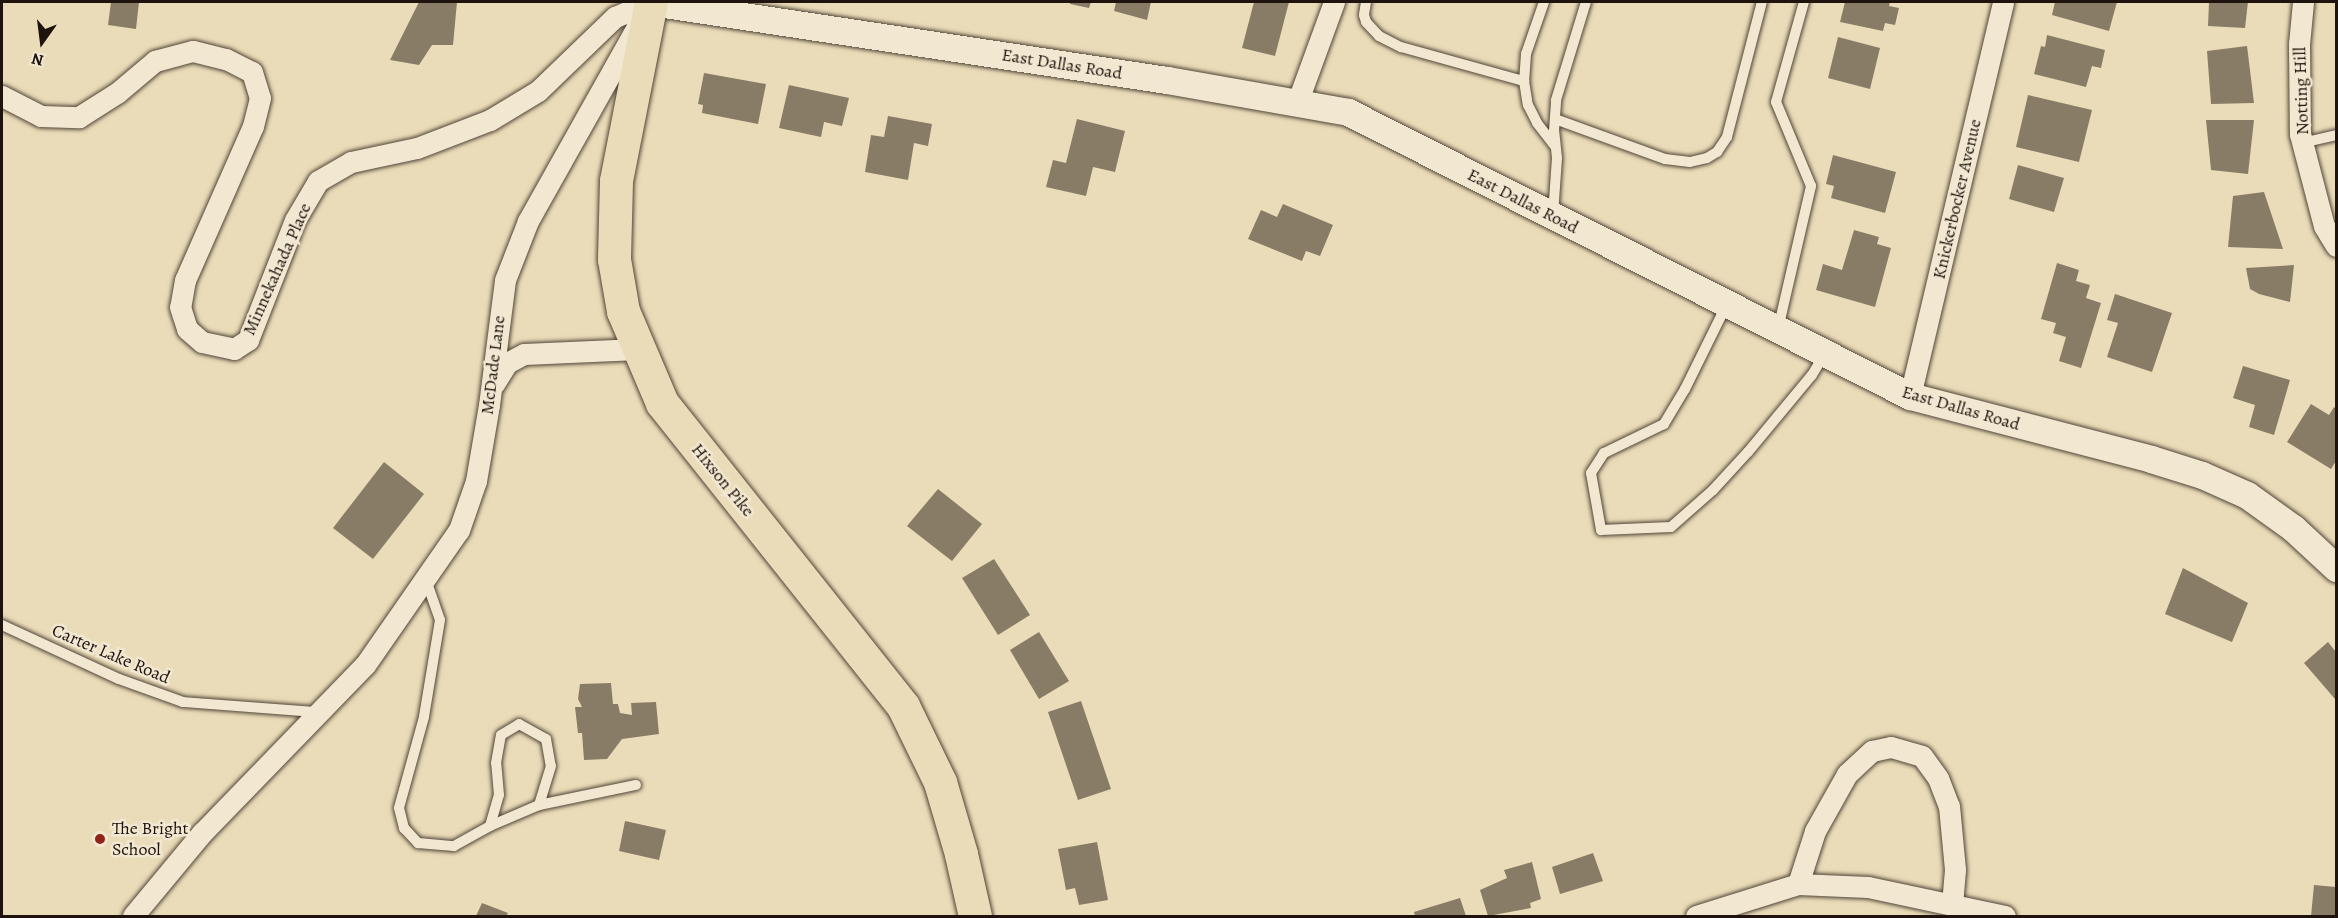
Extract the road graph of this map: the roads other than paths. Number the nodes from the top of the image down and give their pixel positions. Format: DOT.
graph roads {
  1 [pos="651,2"];
  2 [pos="1334,2"];
  3 [pos="1366,2"];
  4 [pos="1544,2"];
  5 [pos="1586,2"];
  6 [pos="1762,2"];
  7 [pos="1804,2"];
  8 [pos="2003,2"];
  9 [pos="2303,2"];
  10 [pos="1524,81"];
  11 [pos="2,96"];
  12 [pos="1297,103"];
  13 [pos="1555,119"];
  14 [pos="2337,135"];
  15 [pos="2302,143"];
  16 [pos="1556,146"];
  17 [pos="1552,216"];
  18 [pos="2337,246"];
  19 [pos="1728,304"];
  20 [pos="1778,329"];
  21 [pos="638,349"];
  22 [pos="1825,353"];
  23 [pos="491,388"];
  24 [pos="1910,396"];
  25 [pos="2337,568"];
  26 [pos="426,580"];
  27 [pos="2,625"];
  28 [pos="317,712"];
  29 [pos="636,785"];
  30 [pos="539,805"];
  31 [pos="490,826"];
  32 [pos="1798,884"];
  33 [pos="1952,905"];
  34 [pos="133,916"];
  35 [pos="975,916"];
  36 [pos="1696,916"];
  37 [pos="2005,916"];
  1 -- 11 [label="street, Minnekahada Place"];
  1 -- 12 [label="street, East Dallas Road"];
  1 -- 21 [label="main road, Hixson Pike"];
  1 -- 23 [label="street, McDade Lane"];
  2 -- 12 [label="street"];
  3 -- 10 [label="lane"];
  4 -- 10 [label="lane"];
  5 -- 13 [label="lane"];
  6 -- 13 [label="lane"];
  7 -- 20 [label="lane"];
  8 -- 24 [label="street, Knickerbocker Avenue"];
  9 -- 15 [label="street, Notting Hill"];
  10 -- 16 [label="lane"];
  12 -- 17 [label="street, East Dallas Road"];
  13 -- 16 [label="lane"];
  14 -- 15 [label="lane"];
  15 -- 18 [label="street, Notting Hill"];
  16 -- 17 [label="lane"];
  17 -- 19 [label="street, East Dallas Road"];
  19 -- 20 [label="street, East Dallas Road"];
  19 -- 22 [label="lane"];
  20 -- 22 [label="street, East Dallas Road"];
  21 -- 23 [label="street"];
  21 -- 35 [label="main road, Hixson Pike"];
  22 -- 24 [label="street, East Dallas Road"];
  23 -- 26 [label="street, McDade Lane"];
  24 -- 25 [label="street, East Dallas Road"];
  26 -- 28 [label="street, McDade Lane"];
  26 -- 31 [label="lane"];
  27 -- 28 [label="lane, Carter Lake Road"];
  28 -- 34 [label="street, McDade Lane"];
  29 -- 30 [label="lane"];
  30 -- 31 [label="lane"];
  30 -- 31 [label="lane"];
  32 -- 33 [label="street"];
  32 -- 33 [label="street"];
  32 -- 36 [label="street"];
  33 -- 37 [label="street"];
}
